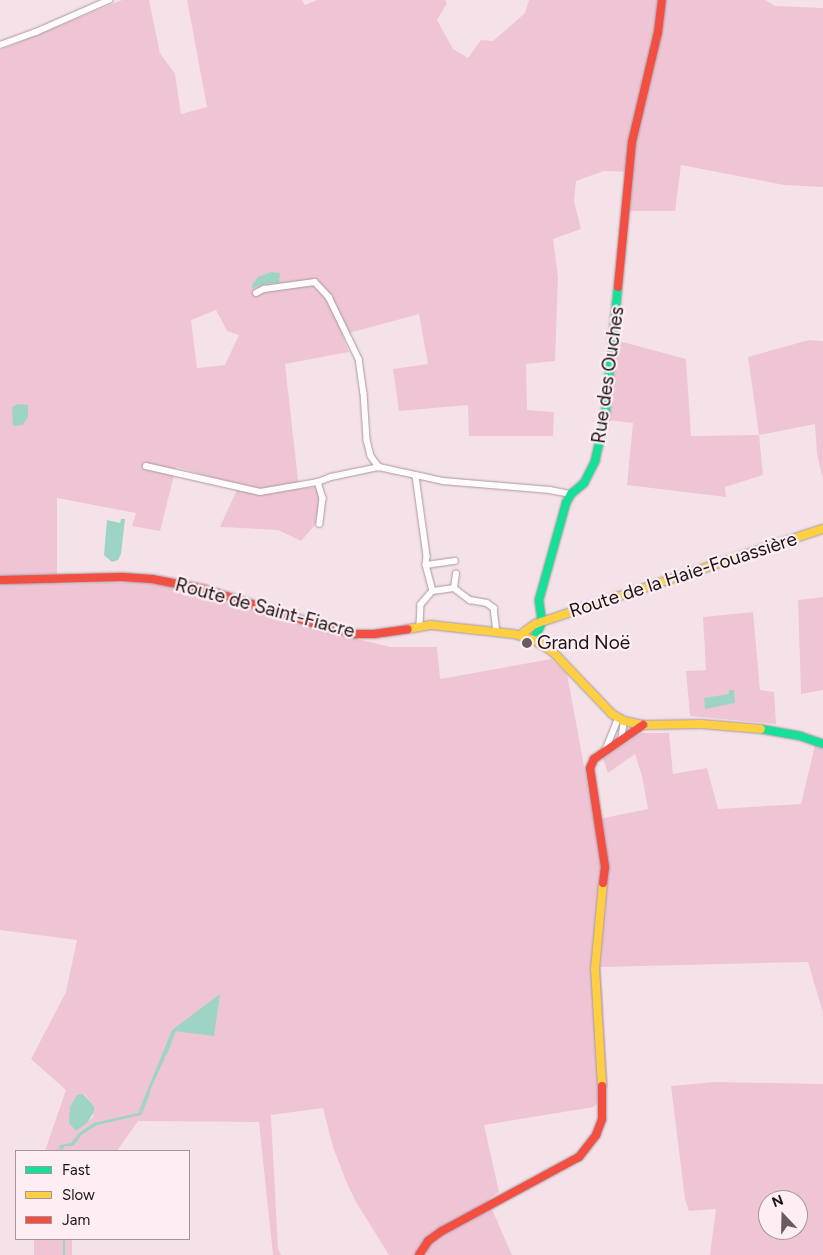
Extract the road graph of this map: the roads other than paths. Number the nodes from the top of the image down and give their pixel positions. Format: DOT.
graph roads {
  1 [pos="109,0"];
  2 [pos="662,0"];
  3 [pos="0,45"];
  4 [pos="256,293"];
  5 [pos="146,466"];
  6 [pos="379,467"];
  7 [pos="416,476"];
  8 [pos="318,482"];
  9 [pos="571,494"];
  10 [pos="320,524"];
  11 [pos="823,529"];
  12 [pos="455,561"];
  13 [pos="426,566"];
  14 [pos="456,574"];
  15 [pos="0,580"];
  16 [pos="454,588"];
  17 [pos="433,591"];
  18 [pos="542,622"];
  19 [pos="420,626"];
  20 [pos="496,632"];
  21 [pos="520,636"];
  22 [pos="534,640"];
  23 [pos="621,720"];
  24 [pos="643,725"];
  25 [pos="620,742"];
  26 [pos="823,744"];
  27 [pos="605,751"];
  28 [pos="418,1255"];
  1 -- 3 [label="street"];
  2 -- 9 [label="street, Rue des Ouches"];
  4 -- 6 [label="street"];
  5 -- 8 [label="street"];
  6 -- 7 [label="street"];
  6 -- 8 [label="street"];
  7 -- 9 [label="street"];
  7 -- 13 [label="street"];
  8 -- 10 [label="street"];
  9 -- 18 [label="street, Rue des Ouches"];
  11 -- 18 [label="street, Route de la Haie-Fouassière"];
  12 -- 13 [label="street"];
  13 -- 17 [label="street"];
  14 -- 16 [label="street"];
  15 -- 19 [label="street, Route de Saint-Fiacre"];
  16 -- 17 [label="street"];
  16 -- 20 [label="street"];
  17 -- 19 [label="street"];
  18 -- 21 [label="street, Route de la Haie-Fouassière"];
  18 -- 22 [label="street"];
  19 -- 20 [label="street, Route de Saint-Fiacre"];
  20 -- 21 [label="street, Route de Saint-Fiacre"];
  21 -- 22 [label="street, Route de Saint-Fiacre"];
  22 -- 23 [label="street, Route de Saint-Fiacre"];
  23 -- 24 [label="street"];
  23 -- 25 [label="street"];
  23 -- 27 [label="street"];
  24 -- 25 [label="street"];
  24 -- 26 [label="street"];
  25 -- 27 [label="street"];
  27 -- 28 [label="street"];
}
